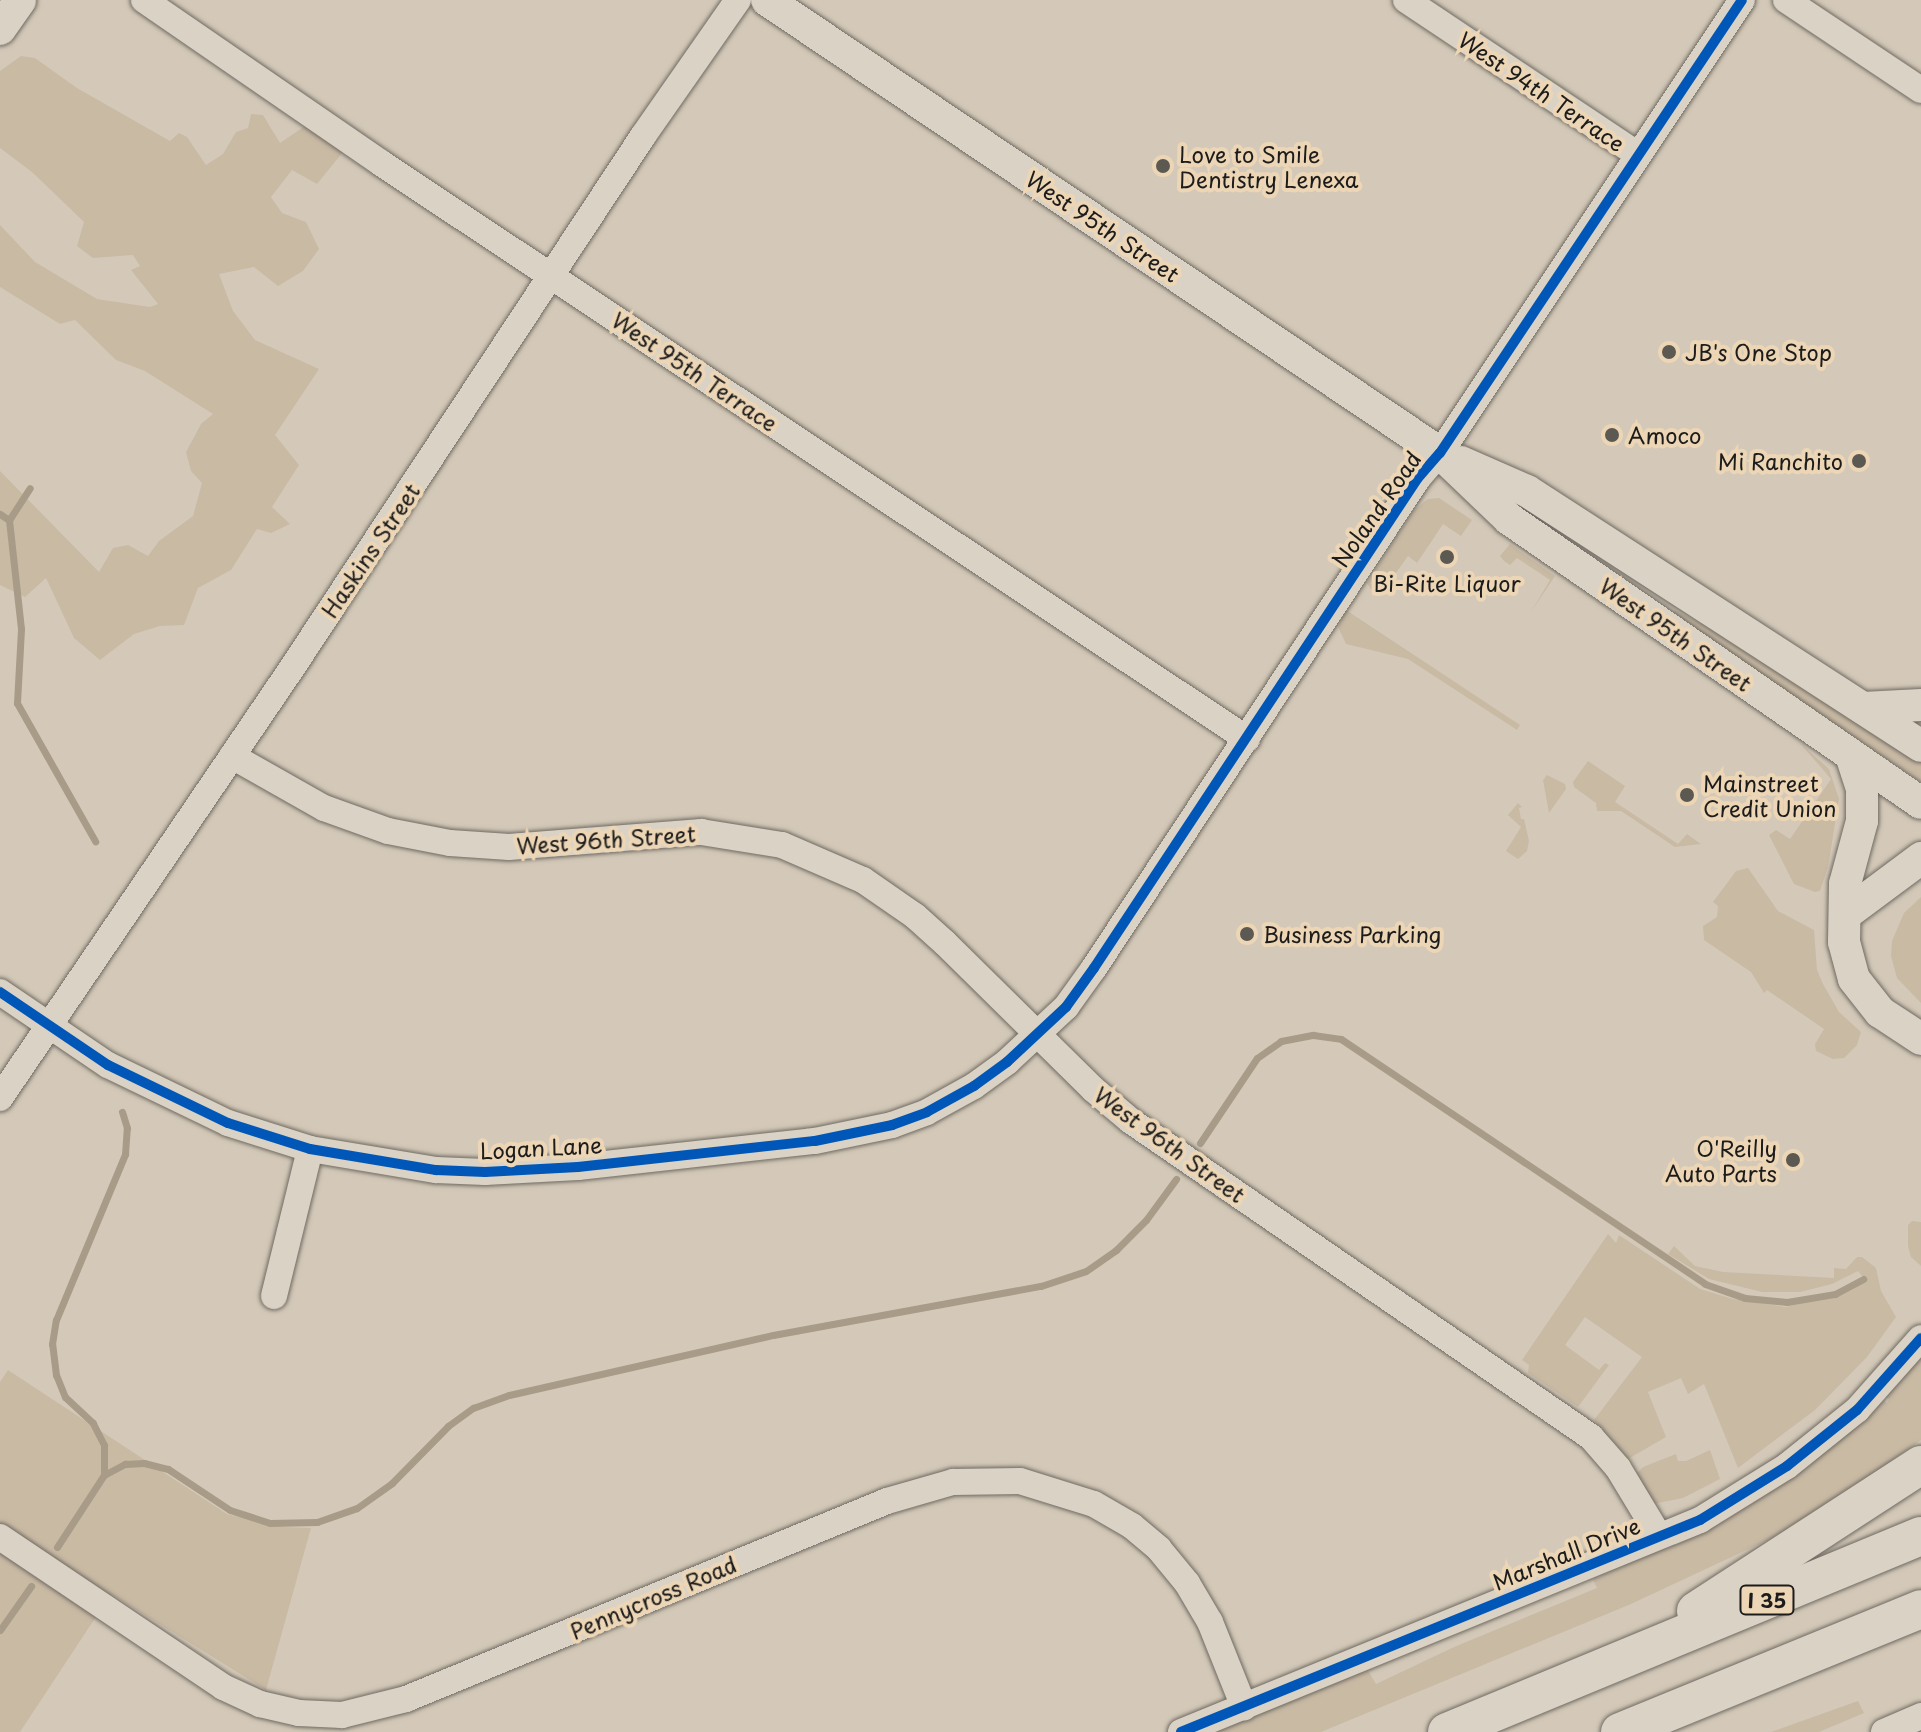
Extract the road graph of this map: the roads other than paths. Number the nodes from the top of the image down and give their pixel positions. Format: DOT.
graph roads {
  1 [pos="20,0"];
  2 [pos="144,0"];
  3 [pos="738,0"];
  4 [pos="767,0"];
  5 [pos="1406,0"];
  6 [pos="1742,0"];
  7 [pos="1786,0"];
  8 [pos="0,29"];
  9 [pos="1921,90"];
  10 [pos="1638,155"];
  11 [pos="553,276"];
  12 [pos="1440,453"];
  13 [pos="1921,705"];
  14 [pos="1863,708"];
  15 [pos="1247,739"];
  16 [pos="1921,746"];
  17 [pos="1851,755"];
  18 [pos="232,756"];
  19 [pos="1921,803"];
  20 [pos="1921,858"];
  21 [pos="1846,914"];
  22 [pos="0,992"];
  23 [pos="47,1027"];
  24 [pos="1037,1035"];
  25 [pos="1921,1039"];
  26 [pos="0,1098"];
  27 [pos="310,1149"];
  28 [pos="274,1296"];
  29 [pos="1921,1338"];
  30 [pos="1921,1465"];
  31 [pos="1659,1536"];
  32 [pos="1921,1536"];
  33 [pos="0,1537"];
  34 [pos="1910,1618"];
  35 [pos="1613,1664"];
  36 [pos="1244,1707"];
  37 [pos="1921,1716"];
  38 [pos="1181,1732"];
  39 [pos="1447,1732"];
  40 [pos="1620,1732"];
  41 [pos="1884,1732"];
  1 -- 8 [label="main road"];
  2 -- 11 [label="street, West 95th Terrace"];
  3 -- 11 [label="street, Haskins Street"];
  4 -- 12 [label="main road, West 95th Street"];
  5 -- 10 [label="street, West 94th Terrace"];
  6 -- 10 [label="street, Noland Road"];
  7 -- 9 [label="street"];
  10 -- 12 [label="street, Noland Road"];
  11 -- 15 [label="street, West 95th Terrace"];
  11 -- 18 [label="street, Haskins Street"];
  12 -- 14 [label="main road, West 95th Street"];
  12 -- 15 [label="street, Noland Road"];
  12 -- 17 [label="main road, West 95th Street"];
  13 -- 14 [label="main road"];
  14 -- 16 [label="main road, West 95th Street"];
  15 -- 24 [label="street, Noland Road"];
  17 -- 19 [label="main road, West 95th Street"];
  17 -- 21 [label="main road"];
  18 -- 23 [label="street, Haskins Street"];
  18 -- 24 [label="street, West 96th Street"];
  20 -- 21 [label="main road"];
  21 -- 25 [label="main road"];
  22 -- 23 [label="street, Logan Lane"];
  23 -- 26 [label="street, Haskins Street"];
  23 -- 27 [label="street, Logan Lane"];
  24 -- 27 [label="street, Logan Lane"];
  24 -- 31 [label="street, West 96th Street"];
  27 -- 28 [label="street"];
  29 -- 31 [label="street, Marshall Drive"];
  30 -- 35 [label="highway"];
  31 -- 36 [label="street, Marshall Drive"];
  32 -- 35 [label="highway, I 35"];
  33 -- 36 [label="street, Pennycross Road"];
  34 -- 40 [label="highway"];
  35 -- 39 [label="highway, I 35"];
  36 -- 38 [label="street, Marshall Drive"];
  37 -- 41 [label="street"];
}
